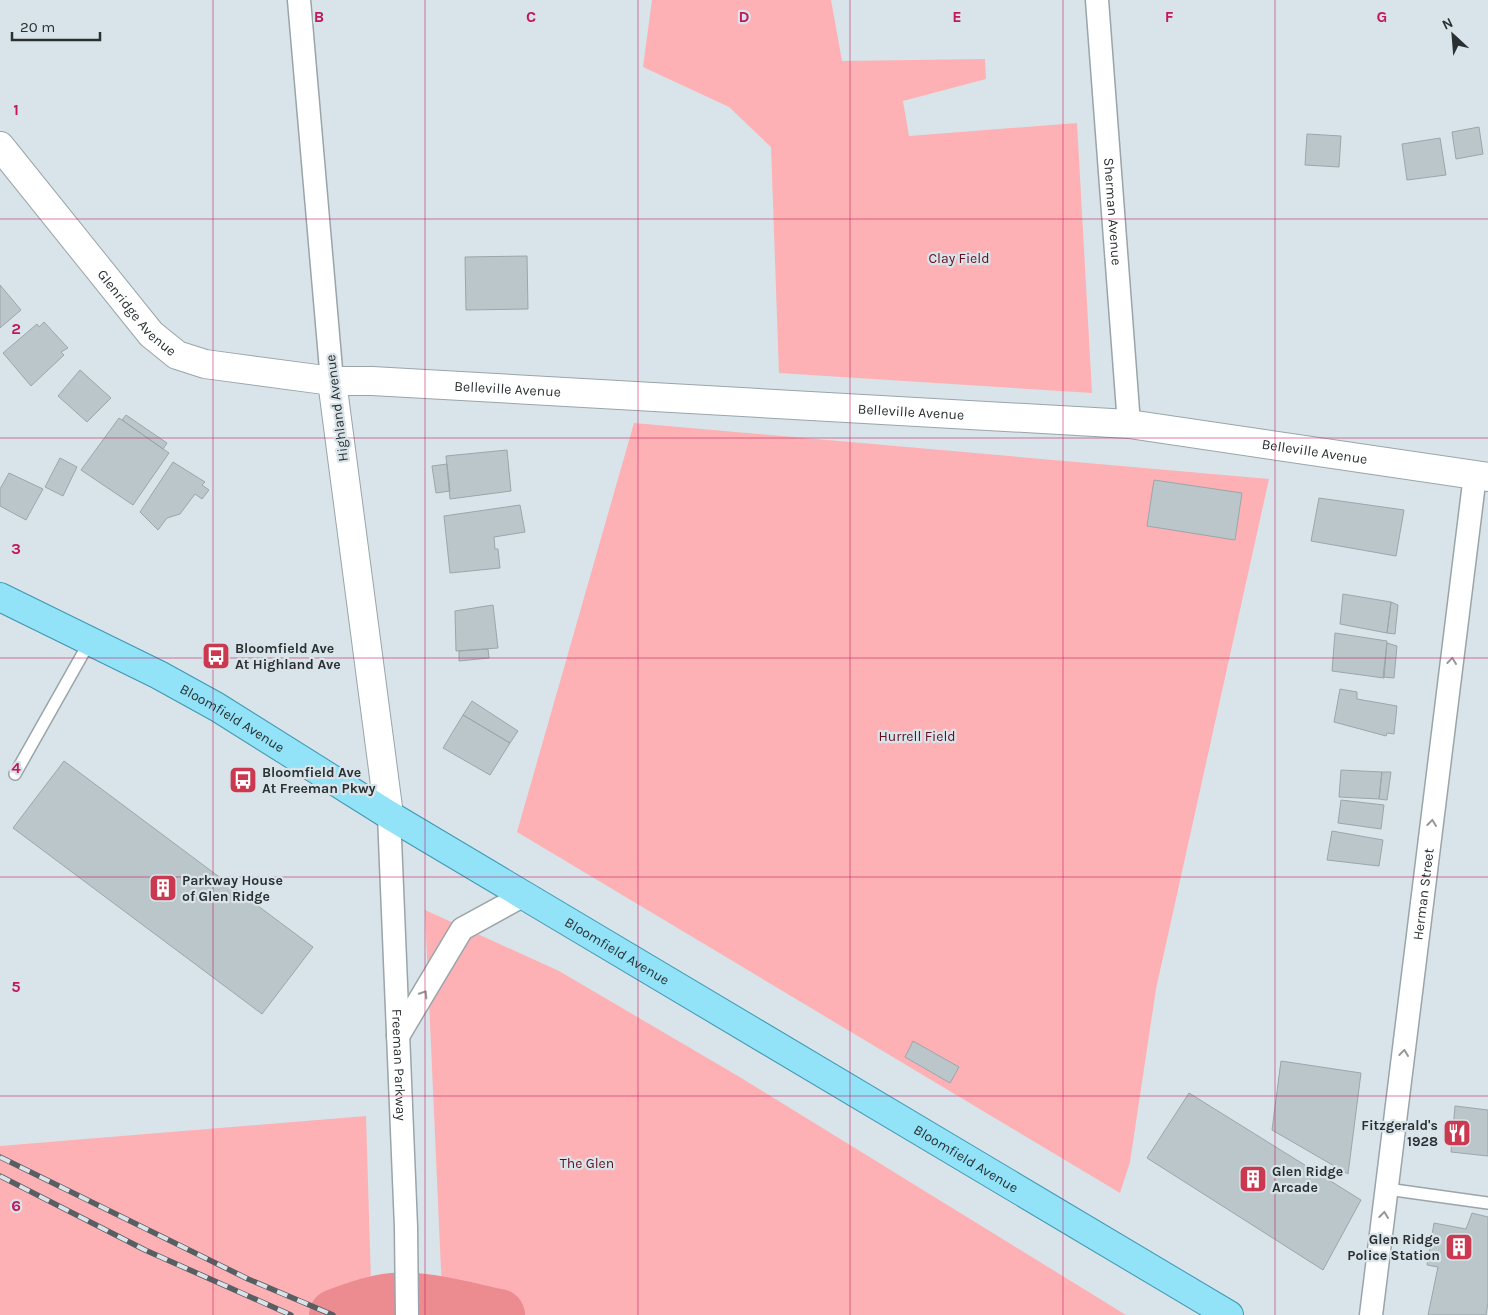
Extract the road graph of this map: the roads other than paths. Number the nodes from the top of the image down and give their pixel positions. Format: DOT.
graph roads {
  1 [pos="299,0"];
  2 [pos="1097,0"];
  3 [pos="0,146"];
  4 [pos="332,381"];
  5 [pos="1129,424"];
  6 [pos="1482,476"];
  7 [pos="0,597"];
  8 [pos="90,641"];
  9 [pos="14,774"];
  10 [pos="389,815"];
  11 [pos="524,895"];
  12 [pos="398,1036"];
  13 [pos="1387,1189"];
  14 [pos="1488,1203"];
  15 [pos="407,1315"];
  16 [pos="1229,1315"];
  17 [pos="1371,1315"];
  1 -- 4 [label="street, Highland Avenue"];
  2 -- 5 [label="street, Sherman Avenue"];
  3 -- 4 [label="main road, Glenridge Avenue"];
  4 -- 5 [label="main road, Belleville Avenue"];
  4 -- 10 [label="main road, Highland Avenue"];
  5 -- 6 [label="main road, Belleville Avenue"];
  13 -- 6 [label="street, Herman Street, one-way"];
  7 -- 8 [label="main road, Bloomfield Avenue"];
  8 -- 9 [label="lane"];
  8 -- 10 [label="main road, Bloomfield Avenue"];
  10 -- 11 [label="main road, Bloomfield Avenue"];
  10 -- 12 [label="street, Freeman Parkway"];
  12 -- 11 [label="street, one-way"];
  11 -- 16 [label="main road, Bloomfield Avenue"];
  12 -- 15 [label="street, Freeman Parkway"];
  13 -- 14 [label="lane"];
  17 -- 13 [label="street, Herman Street, one-way"];
}
